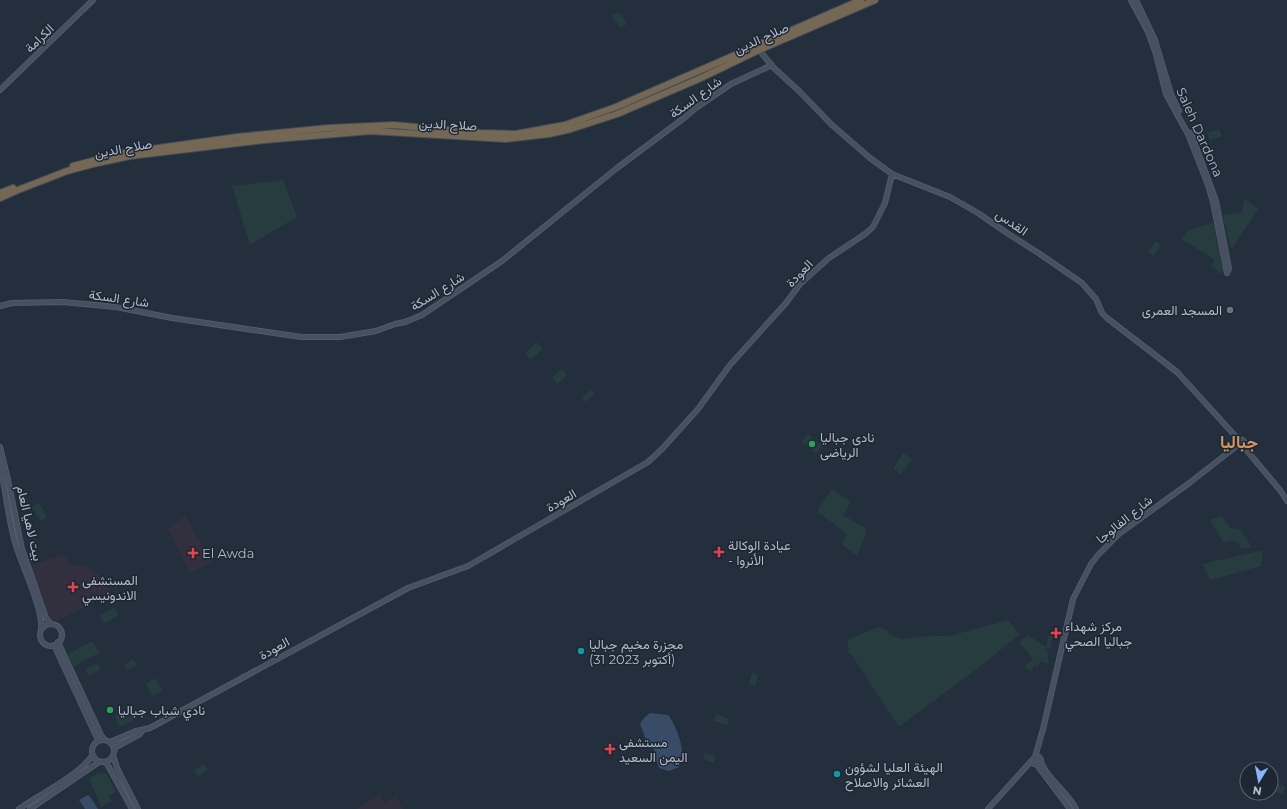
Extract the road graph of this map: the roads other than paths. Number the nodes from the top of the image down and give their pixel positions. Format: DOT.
graph roads {
  1 [pos="93,0"];
  2 [pos="861,0"];
  3 [pos="875,0"];
  4 [pos="1132,0"];
  5 [pos="1136,0"];
  6 [pos="757,48"];
  7 [pos="772,65"];
  8 [pos="0,90"];
  9 [pos="892,174"];
  10 [pos="0,193"];
  11 [pos="0,198"];
  12 [pos="0,306"];
  13 [pos="1240,444"];
  14 [pos="0,447"];
  15 [pos="0,465"];
  16 [pos="1287,501"];
  17 [pos="51,624"];
  18 [pos="41,630"];
  19 [pos="56,644"];
  20 [pos="143,730"];
  21 [pos="104,739"];
  22 [pos="98,740"];
  23 [pos="110,742"];
  24 [pos="114,753"];
  25 [pos="92,756"];
  26 [pos="1034,758"];
  27 [pos="99,762"];
  28 [pos="106,762"];
  29 [pos="1039,763"];
  30 [pos="19,809"];
  31 [pos="30,809"];
  32 [pos="132,809"];
  33 [pos="138,809"];
  34 [pos="988,809"];
  35 [pos="1070,809"];
  36 [pos="1076,809"];
  1 -- 8 [label="main road, الكرامة"];
  2 -- 6 [label="highway, صلاح الدين"];
  3 -- 6 [label="highway, صلاح الدين"];
  4 -- 5 [label="main road, Saleh Dardona"];
  6 -- 7 [label="main road, القدس"];
  6 -- 10 [label="highway, صلاح الدين"];
  6 -- 11 [label="highway, صلاح الدين"];
  7 -- 9 [label="main road, القدس"];
  7 -- 12 [label="main road, شارع السكة"];
  9 -- 13 [label="main road, القدس"];
  9 -- 20 [label="main road, العودة"];
  13 -- 16 [label="main road, القدس"];
  13 -- 26 [label="main road, شارع الفالوجا"];
  14 -- 17 [label="main road, بيت لاهيا العام"];
  15 -- 18 [label="main road"];
  17 -- 18 [label="main road"];
  17 -- 19 [label="main road"];
  18 -- 19 [label="main road"];
  19 -- 21 [label="main road"];
  19 -- 22 [label="main road"];
  20 -- 23 [label="main road, العودة"];
  20 -- 24 [label="main road, العودة"];
  21 -- 22 [label="main road"];
  21 -- 23 [label="main road"];
  22 -- 25 [label="main road"];
  23 -- 24 [label="main road"];
  24 -- 28 [label="main road"];
  24 -- 33 [label="main road"];
  25 -- 27 [label="main road"];
  25 -- 30 [label="main road"];
  26 -- 29 [label="main road"];
  26 -- 29 [label="main road"];
  26 -- 34 [label="main road"];
  27 -- 28 [label="main road"];
  27 -- 31 [label="main road"];
  28 -- 32 [label="main road"];
  29 -- 35 [label="main road"];
  29 -- 36 [label="main road"];
}
